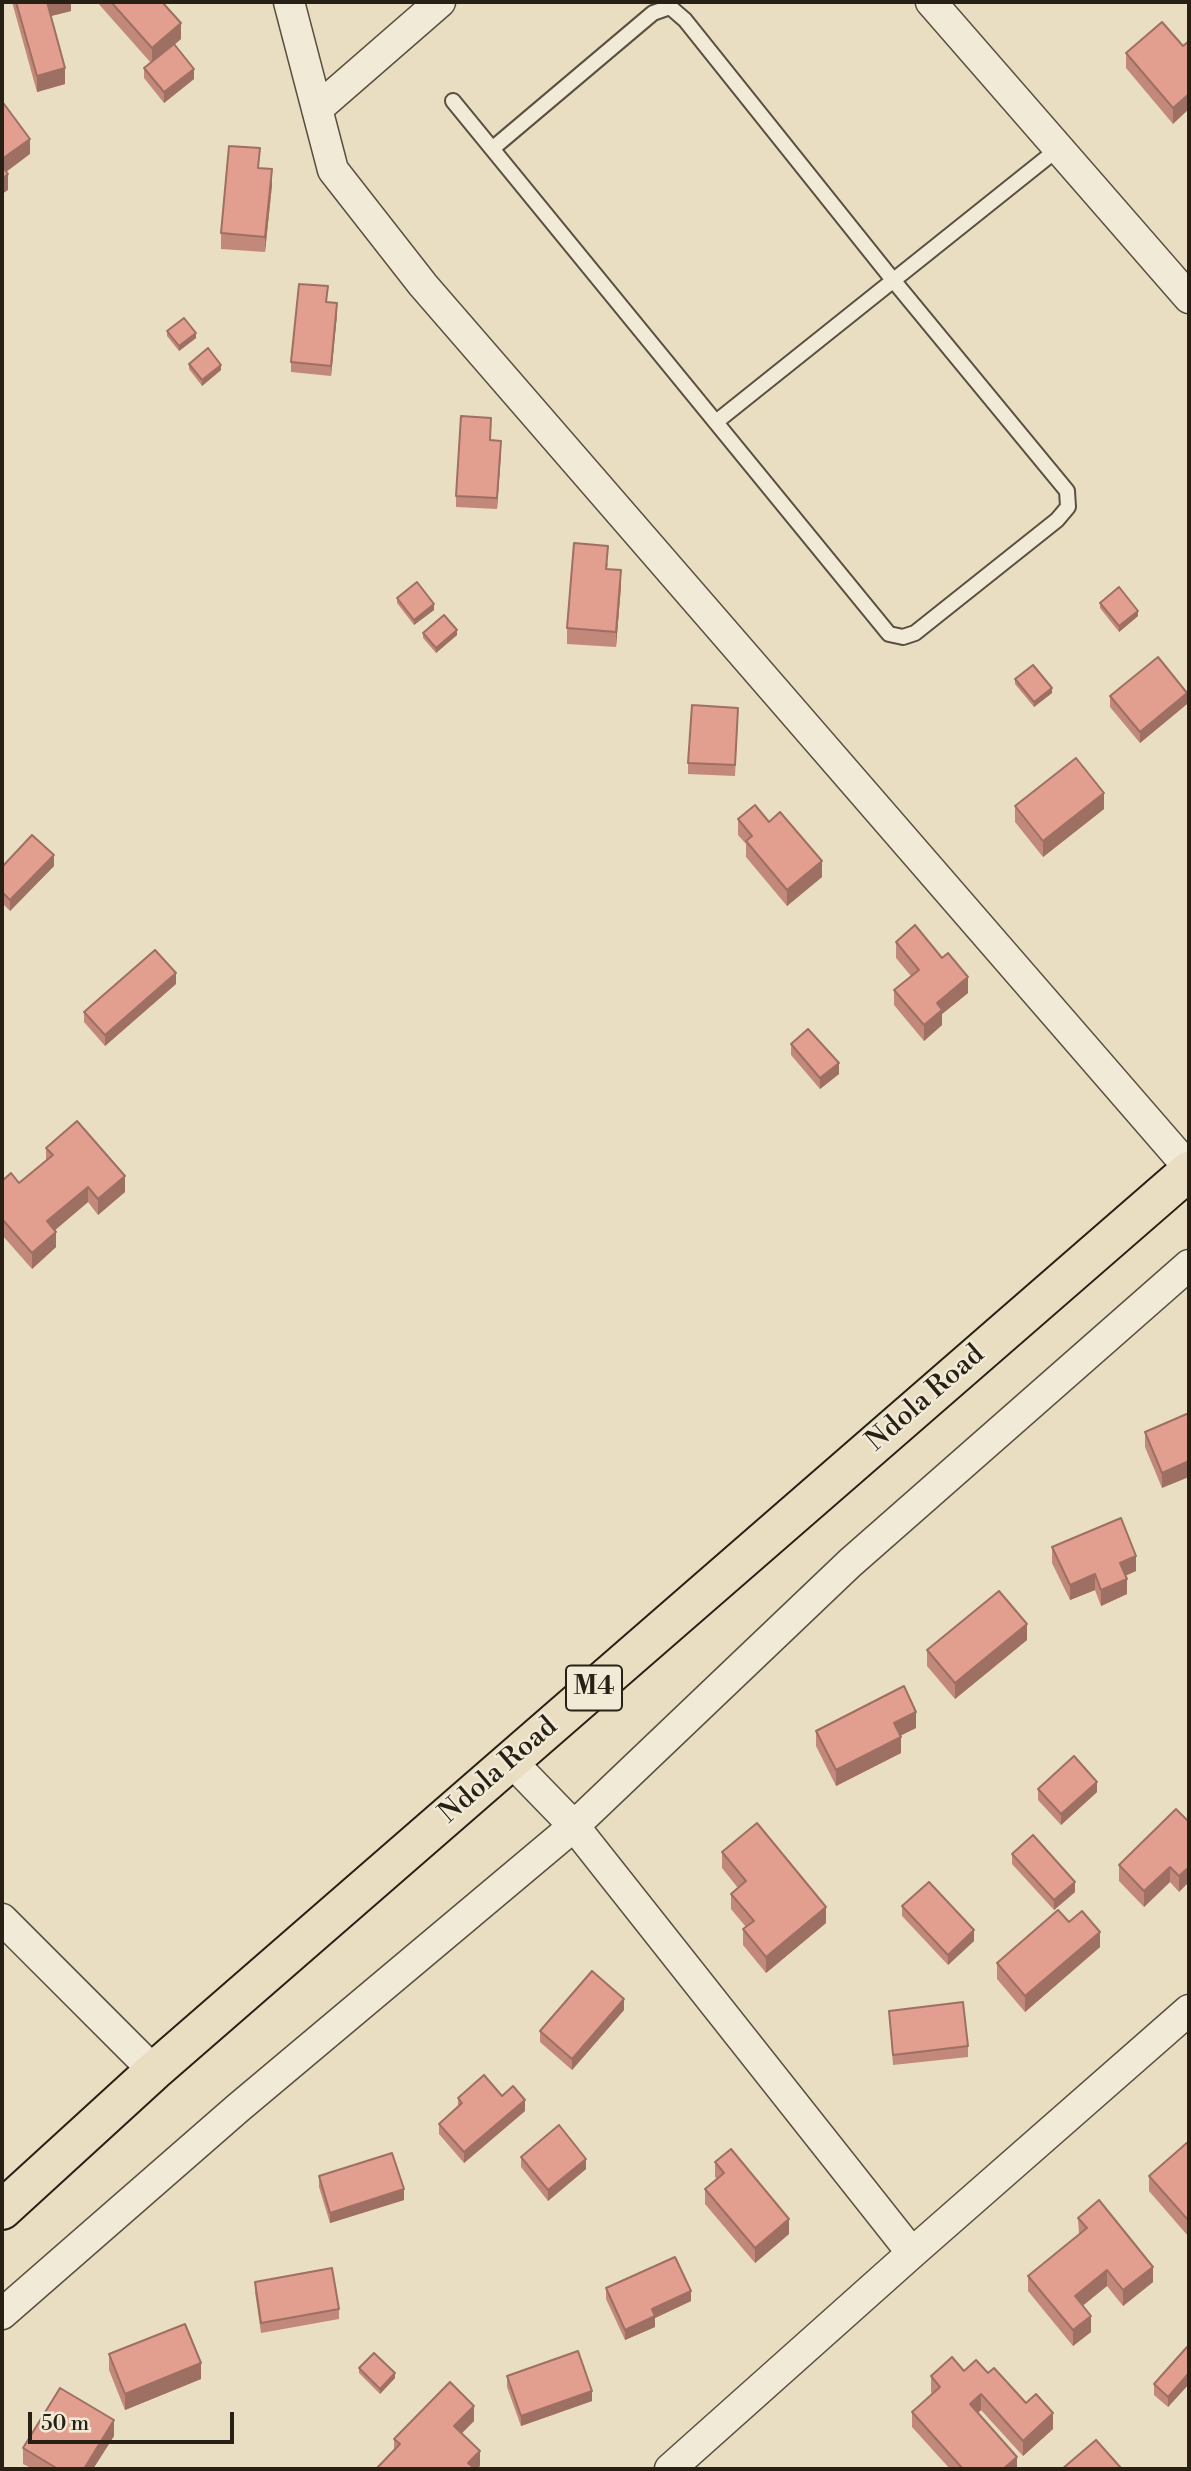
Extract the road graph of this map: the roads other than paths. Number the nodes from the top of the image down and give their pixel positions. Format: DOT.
graph roads {
  1 [pos="289,2"];
  2 [pos="440,2"];
  3 [pos="931,2"];
  4 [pos="453,101"];
  5 [pos="317,109"];
  6 [pos="1059,148"];
  7 [pos="492,149"];
  8 [pos="893,280"];
  9 [pos="1189,298"];
  10 [pos="716,422"];
  11 [pos="1189,1169"];
  12 [pos="1189,1265"];
  13 [pos="510,1761"];
  14 [pos="574,1826"];
  15 [pos="2,1919"];
  16 [pos="1189,2010"];
  17 [pos="153,2071"];
  18 [pos="2,2210"];
  19 [pos="912,2253"];
  20 [pos="2,2314"];
  21 [pos="670,2469"];
  1 -- 5 [label="street"];
  2 -- 5 [label="street"];
  3 -- 6 [label="street"];
  4 -- 7 [label="lane"];
  5 -- 11 [label="street"];
  6 -- 8 [label="lane"];
  6 -- 9 [label="street"];
  7 -- 8 [label="lane"];
  7 -- 10 [label="lane"];
  8 -- 10 [label="lane"];
  8 -- 10 [label="lane"];
  11 -- 13 [label="main road, Ndola Road / M4"];
  12 -- 14 [label="street"];
  13 -- 14 [label="street"];
  13 -- 17 [label="main road, Ndola Road / M4"];
  14 -- 19 [label="street"];
  14 -- 20 [label="street"];
  15 -- 17 [label="street"];
  16 -- 19 [label="street"];
  17 -- 18 [label="main road, Ndola Road / M4"];
  19 -- 21 [label="street"];
}
